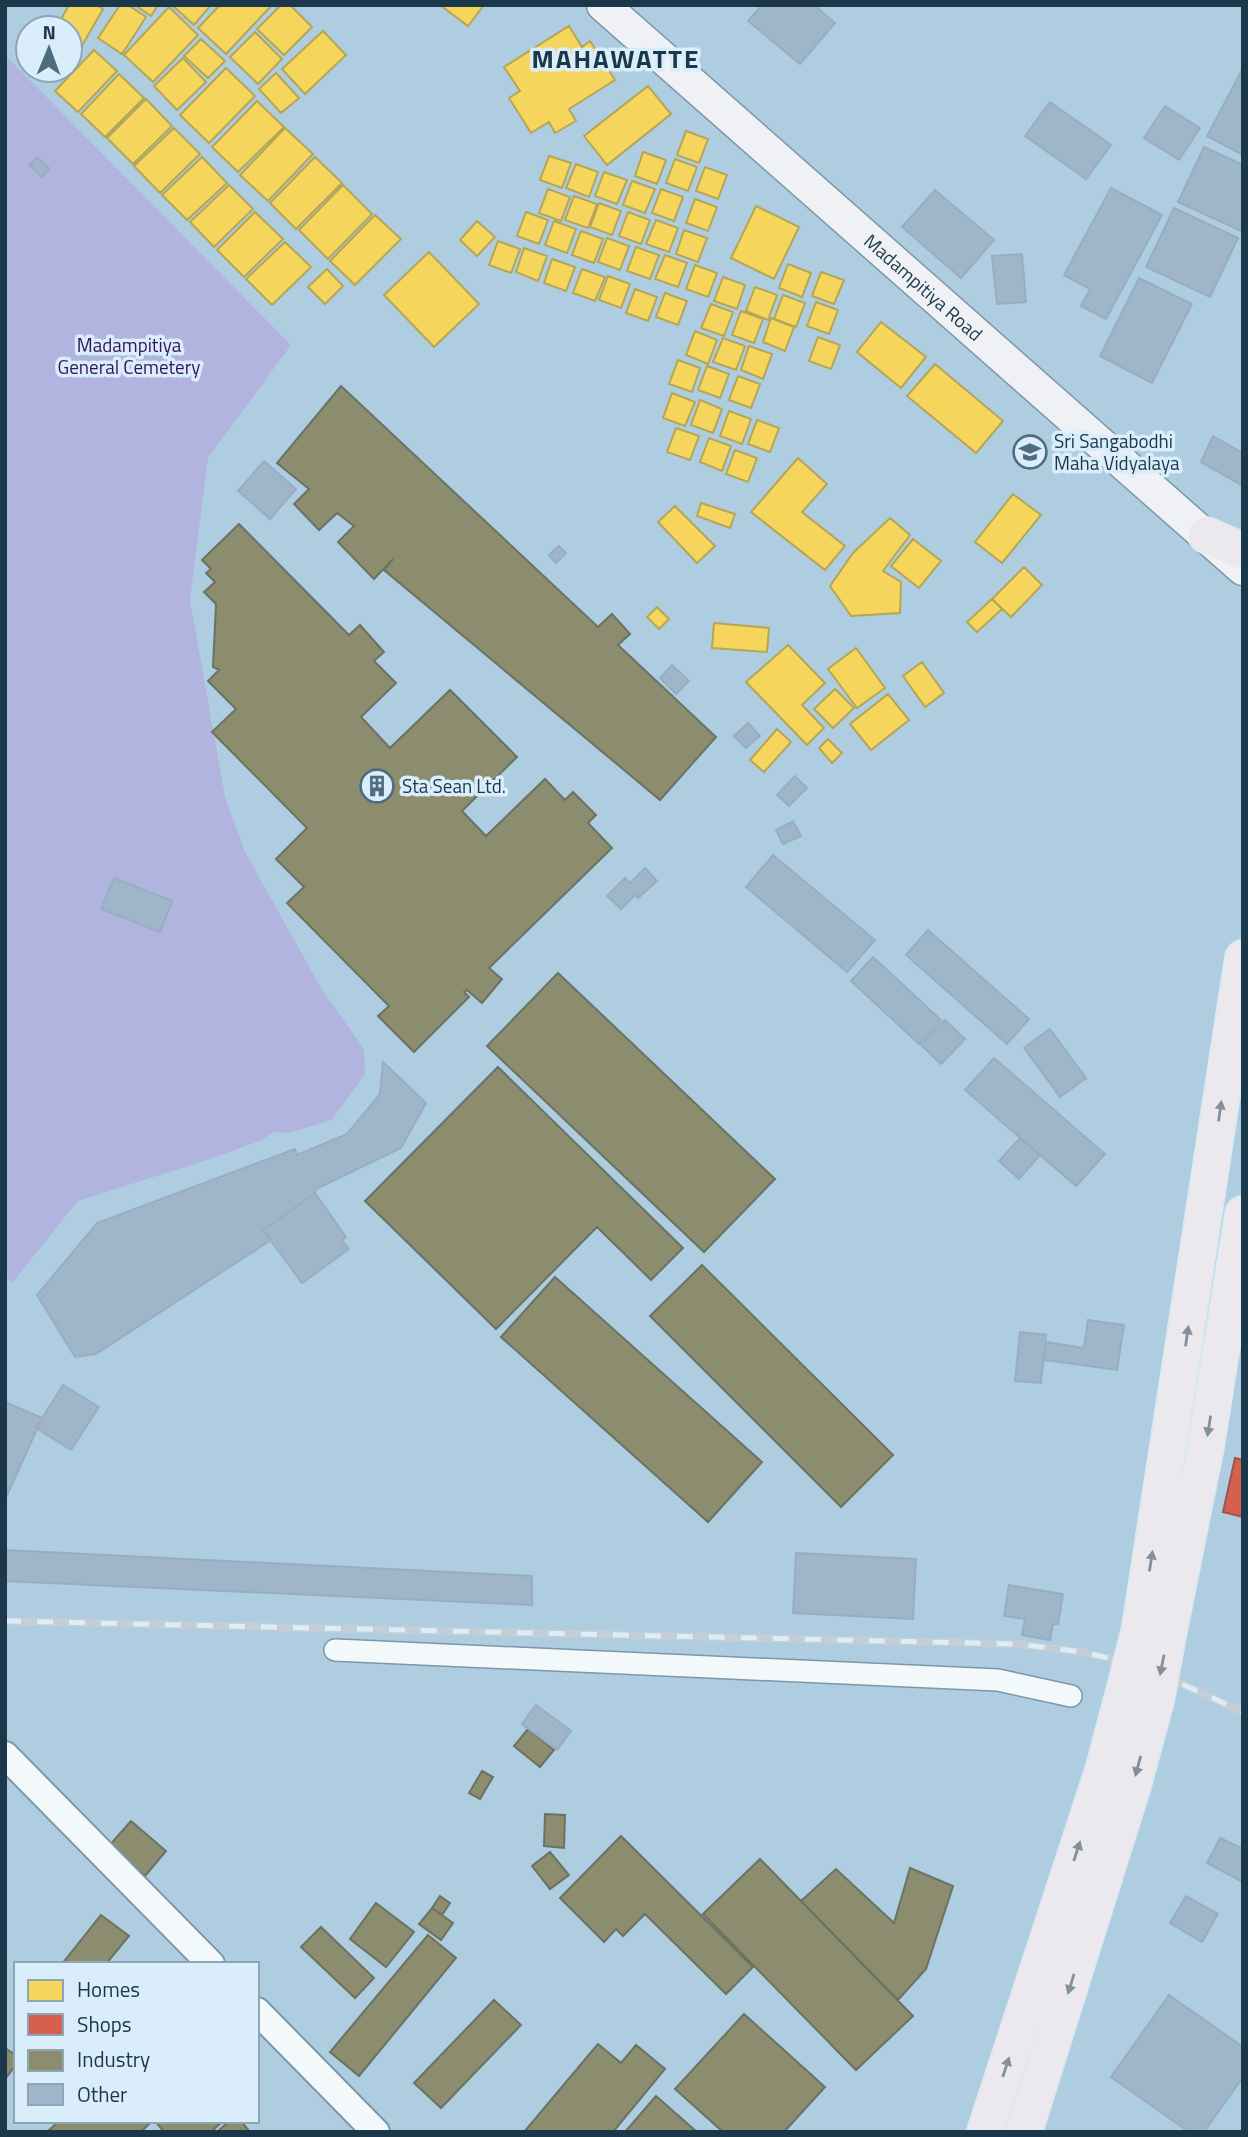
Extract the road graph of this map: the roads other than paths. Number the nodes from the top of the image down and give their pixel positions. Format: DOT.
graph roads {
  1 [pos="603,5"];
  2 [pos="1206,535"];
  3 [pos="1243,551"];
  4 [pos="1243,569"];
  5 [pos="1243,958"];
  6 [pos="1243,1214"];
  7 [pos="1155,1629"];
  8 [pos="335,1650"];
  9 [pos="1071,1696"];
  10 [pos="1140,1696"];
  11 [pos="5,1755"];
  12 [pos="209,1962"];
  13 [pos="259,2013"];
  14 [pos="376,2132"];
  15 [pos="985,2132"];
  16 [pos="1024,2132"];
  1 -- 2 [label="main road, Madampitiya Road"];
  2 -- 3 [label="main road"];
  2 -- 4 [label="main road, Madampitiya Road"];
  7 -- 5 [label="main road, one-way"];
  6 -- 7 [label="main road, one-way"];
  7 -- 10 [label="main road, bridge"];
  8 -- 9 [label="street"];
  15 -- 10 [label="main road, one-way"];
  10 -- 16 [label="main road, one-way"];
  11 -- 12 [label="street"];
  13 -- 14 [label="street"];
}
